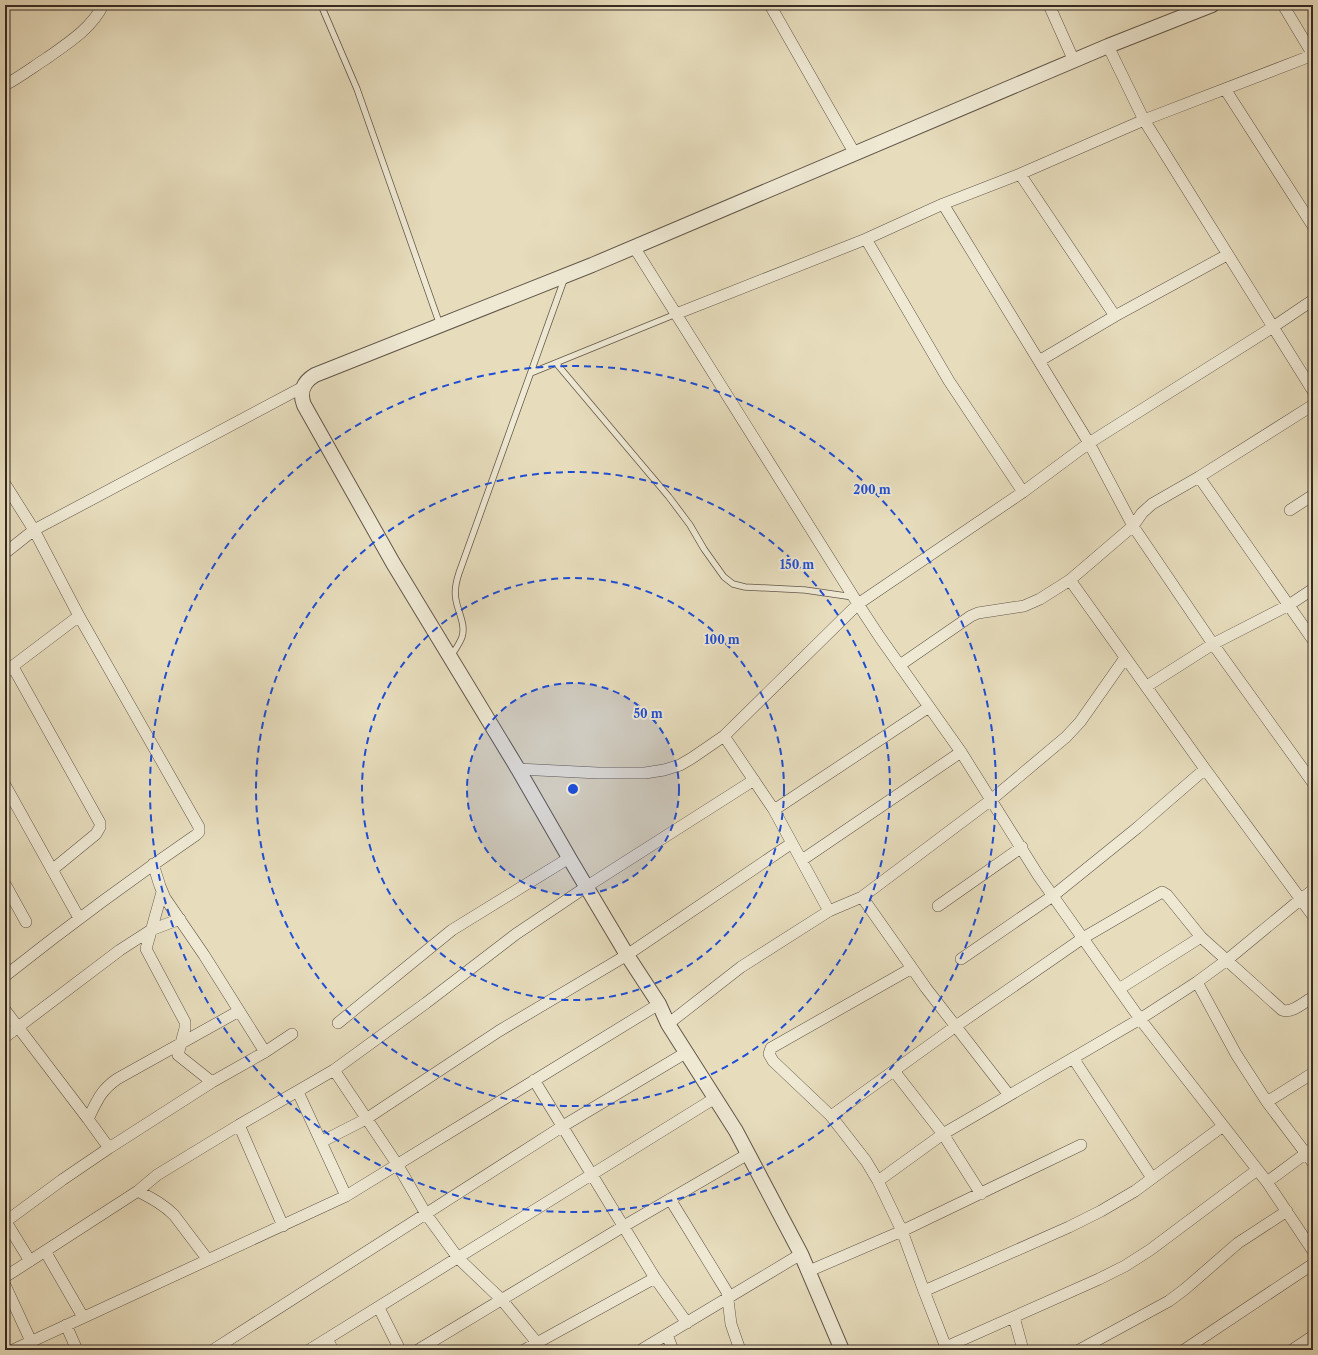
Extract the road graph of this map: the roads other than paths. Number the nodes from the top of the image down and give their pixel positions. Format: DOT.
graph roads {
  1 [pos="103,5"];
  2 [pos="321,5"];
  3 [pos="770,5"];
  4 [pos="1049,5"];
  5 [pos="1212,5"];
  6 [pos="1283,5"];
  7 [pos="1108,46"];
  8 [pos="1074,61"];
  9 [pos="5,85"];
  10 [pos="1225,89"];
  11 [pos="1144,120"];
  12 [pos="855,154"];
  13 [pos="1020,174"];
  14 [pos="943,204"];
  15 [pos="1313,226"];
  16 [pos="866,238"];
  17 [pos="634,247"];
  18 [pos="1227,255"];
  19 [pos="566,275"];
  20 [pos="1313,300"];
  21 [pos="676,314"];
  22 [pos="1115,316"];
  23 [pos="441,325"];
  24 [pos="1273,328"];
  25 [pos="1039,361"];
  26 [pos="556,363"];
  27 [pos="531,373"];
  28 [pos="303,388"];
  29 [pos="1313,391"];
  30 [pos="1313,405"];
  31 [pos="1089,443"];
  32 [pos="1199,478"];
  33 [pos="5,484"];
  34 [pos="1023,492"];
  35 [pos="1313,495"];
  36 [pos="1290,510"];
  37 [pos="1133,526"];
  38 [pos="34,530"];
  39 [pos="5,553"];
  40 [pos="1070,580"];
  41 [pos="1313,589"];
  42 [pos="856,600"];
  43 [pos="1289,605"];
  44 [pos="78,616"];
  45 [pos="1313,640"];
  46 [pos="1213,644"];
  47 [pos="450,658"];
  48 [pos="1125,658"];
  49 [pos="900,666"];
  50 [pos="9,670"];
  51 [pos="1147,686"];
  52 [pos="929,708"];
  53 [pos="724,736"];
  54 [pos="961,752"];
  55 [pos="518,769"];
  56 [pos="1205,769"];
  57 [pos="754,780"];
  58 [pos="1313,783"];
  59 [pos="5,785"];
  60 [pos="991,800"];
  61 [pos="774,810"];
  62 [pos="792,843"];
  63 [pos="1022,848"];
  64 [pos="569,858"];
  65 [pos="802,860"];
  66 [pos="153,864"];
  67 [pos="52,870"];
  68 [pos="5,884"];
  69 [pos="586,887"];
  70 [pos="1313,890"];
  71 [pos="162,892"];
  72 [pos="862,896"];
  73 [pos="1054,896"];
  74 [pos="1301,898"];
  75 [pos="938,906"];
  76 [pos="829,911"];
  77 [pos="1313,916"];
  78 [pos="79,918"];
  79 [pos="180,919"];
  80 [pos="26,922"];
  81 [pos="151,930"];
  82 [pos="1201,936"];
  83 [pos="1083,938"];
  84 [pos="627,955"];
  85 [pos="961,959"];
  86 [pos="1227,960"];
  87 [pos="912,968"];
  88 [pos="5,976"];
  89 [pos="1197,982"];
  90 [pos="1119,989"];
  91 [pos="1313,997"];
  92 [pos="659,1004"];
  93 [pos="5,1010"];
  94 [pos="239,1011"];
  95 [pos="1140,1019"];
  96 [pos="338,1023"];
  97 [pos="668,1024"];
  98 [pos="956,1026"];
  99 [pos="18,1027"];
  100 [pos="292,1034"];
  101 [pos="5,1037"];
  102 [pos="181,1044"];
  103 [pos="265,1052"];
  104 [pos="687,1052"];
  105 [pos="1073,1058"];
  106 [pos="334,1070"];
  107 [pos="894,1071"];
  108 [pos="1313,1073"];
  109 [pos="534,1080"];
  110 [pos="212,1082"];
  111 [pos="298,1092"];
  112 [pos="1010,1095"];
  113 [pos="715,1098"];
  114 [pos="1267,1102"];
  115 [pos="831,1116"];
  116 [pos="88,1119"];
  117 [pos="366,1119"];
  118 [pos="239,1125"];
  119 [pos="563,1126"];
  120 [pos="1223,1126"];
  121 [pos="943,1134"];
  122 [pos="321,1142"];
  123 [pos="1081,1145"];
  124 [pos="109,1148"];
  125 [pos="1310,1151"];
  126 [pos="748,1154"];
  127 [pos="1313,1163"];
  128 [pos="396,1164"];
  129 [pos="1257,1170"];
  130 [pos="593,1175"];
  131 [pos="1152,1178"];
  132 [pos="878,1181"];
  133 [pos="1267,1182"];
  134 [pos="138,1191"];
  135 [pos="981,1194"];
  136 [pos="346,1196"];
  137 [pos="670,1199"];
  138 [pos="1286,1211"];
  139 [pos="426,1214"];
  140 [pos="5,1222"];
  141 [pos="283,1226"];
  142 [pos="624,1226"];
  143 [pos="902,1231"];
  144 [pos="45,1251"];
  145 [pos="1313,1251"];
  146 [pos="801,1254"];
  147 [pos="458,1258"];
  148 [pos="208,1260"];
  149 [pos="30,1261"];
  150 [pos="1313,1264"];
  151 [pos="809,1272"];
  152 [pos="5,1277"];
  153 [pos="655,1278"];
  154 [pos="5,1285"];
  155 [pos="924,1290"];
  156 [pos="728,1298"];
  157 [pos="502,1300"];
  158 [pos="379,1308"];
  159 [pos="83,1317"];
  160 [pos="1014,1317"];
  161 [pos="687,1323"];
  162 [pos="66,1325"];
  163 [pos="667,1335"];
  164 [pos="1313,1336"];
  165 [pos="327,1339"];
  166 [pos="33,1346"];
  167 [pos="540,1346"];
  168 [pos="947,1348"];
  169 [pos="13,1350"];
  170 [pos="77,1350"];
  171 [pos="212,1350"];
  172 [pos="309,1350"];
  173 [pos="333,1350"];
  174 [pos="400,1350"];
  175 [pos="418,1350"];
  176 [pos="524,1350"];
  177 [pos="641,1350"];
  178 [pos="673,1350"];
  179 [pos="740,1350"];
  180 [pos="842,1350"];
  181 [pos="1023,1350"];
  182 [pos="1079,1350"];
  183 [pos="1184,1350"];
  184 [pos="1292,1350"];
  1 -- 9 [label="street"];
  2 -- 23 [label="lane"];
  3 -- 12 [label="street"];
  4 -- 8 [label="street"];
  5 -- 7 [label="street"];
  6 -- 10 [label="street"];
  7 -- 8 [label="street"];
  7 -- 11 [label="street"];
  8 -- 12 [label="street"];
  10 -- 11 [label="street"];
  10 -- 15 [label="street"];
  11 -- 13 [label="street"];
  11 -- 18 [label="street"];
  12 -- 17 [label="street"];
  13 -- 14 [label="street"];
  13 -- 22 [label="street"];
  14 -- 16 [label="street"];
  14 -- 25 [label="street"];
  16 -- 21 [label="street"];
  16 -- 34 [label="street"];
  17 -- 19 [label="street"];
  17 -- 21 [label="street"];
  18 -- 22 [label="street"];
  18 -- 24 [label="street"];
  19 -- 23 [label="street"];
  19 -- 27 [label="lane"];
  20 -- 24 [label="street"];
  21 -- 26 [label="lane"];
  21 -- 42 [label="street"];
  22 -- 25 [label="street"];
  23 -- 28 [label="street"];
  24 -- 29 [label="street"];
  24 -- 31 [label="street"];
  25 -- 31 [label="street"];
  26 -- 27 [label="lane"];
  26 -- 42 [label="lane"];
  27 -- 47 [label="lane"];
  28 -- 38 [label="street"];
  28 -- 47 [label="street"];
  30 -- 32 [label="street"];
  31 -- 34 [label="street"];
  31 -- 37 [label="street"];
  32 -- 37 [label="street"];
  32 -- 43 [label="street"];
  33 -- 38 [label="street"];
  34 -- 42 [label="street"];
  35 -- 36 [label="street"];
  37 -- 40 [label="street"];
  37 -- 46 [label="street"];
  38 -- 39 [label="street"];
  38 -- 44 [label="street"];
  40 -- 48 [label="street"];
  40 -- 49 [label="street"];
  41 -- 43 [label="street"];
  42 -- 49 [label="street"];
  42 -- 53 [label="street"];
  43 -- 45 [label="street"];
  43 -- 46 [label="street"];
  44 -- 50 [label="street"];
  44 -- 66 [label="street"];
  46 -- 51 [label="street"];
  46 -- 58 [label="street"];
  47 -- 55 [label="street"];
  48 -- 51 [label="street"];
  48 -- 60 [label="street"];
  49 -- 52 [label="street"];
  50 -- 67 [label="street"];
  51 -- 56 [label="street"];
  52 -- 54 [label="street"];
  52 -- 61 [label="street"];
  53 -- 55 [label="street"];
  53 -- 57 [label="street"];
  54 -- 60 [label="street"];
  54 -- 65 [label="street"];
  55 -- 64 [label="street"];
  56 -- 73 [label="street"];
  56 -- 74 [label="street"];
  57 -- 61 [label="street"];
  57 -- 69 [label="street"];
  59 -- 67 [label="street"];
  60 -- 63 [label="street"];
  60 -- 72 [label="street"];
  61 -- 62 [label="street"];
  62 -- 65 [label="street"];
  62 -- 84 [label="street"];
  63 -- 73 [label="street"];
  63 -- 75 [label="street"];
  64 -- 69 [label="street"];
  64 -- 96 [label="street"];
  65 -- 76 [label="street"];
  66 -- 71 [label="street"];
  66 -- 78 [label="street"];
  67 -- 78 [label="street"];
  68 -- 80 [label="street"];
  69 -- 84 [label="street"];
  69 -- 106 [label="street"];
  70 -- 74 [label="street"];
  71 -- 79 [label="street"];
  71 -- 81 [label="street"];
  72 -- 76 [label="street"];
  72 -- 87 [label="street"];
  73 -- 83 [label="street"];
  73 -- 85 [label="street"];
  74 -- 77 [label="street"];
  74 -- 86 [label="street"];
  76 -- 97 [label="street"];
  78 -- 88 [label="street"];
  79 -- 81 [label="street"];
  79 -- 94 [label="street"];
  81 -- 99 [label="street"];
  81 -- 102 [label="street"];
  82 -- 83 [label="street"];
  82 -- 86 [label="street"];
  82 -- 90 [label="street"];
  83 -- 90 [label="street"];
  83 -- 98 [label="street"];
  84 -- 92 [label="street"];
  84 -- 117 [label="street"];
  86 -- 89 [label="street"];
  86 -- 91 [label="street"];
  87 -- 98 [label="street"];
  87 -- 115 [label="street"];
  89 -- 95 [label="street"];
  89 -- 114 [label="street"];
  90 -- 95 [label="street"];
  92 -- 97 [label="street"];
  92 -- 109 [label="street"];
  93 -- 99 [label="street"];
  94 -- 102 [label="street"];
  94 -- 103 [label="street"];
  95 -- 105 [label="street"];
  95 -- 120 [label="street"];
  97 -- 104 [label="street"];
  98 -- 107 [label="street"];
  98 -- 112 [label="street"];
  99 -- 101 [label="street"];
  99 -- 116 [label="street"];
  100 -- 103 [label="street"];
  102 -- 110 [label="street"];
  102 -- 116 [label="street"];
  103 -- 110 [label="street"];
  104 -- 113 [label="street"];
  104 -- 119 [label="street"];
  105 -- 112 [label="street"];
  105 -- 131 [label="street"];
  106 -- 111 [label="street"];
  106 -- 117 [label="street"];
  107 -- 115 [label="street"];
  107 -- 121 [label="street"];
  108 -- 114 [label="street"];
  109 -- 119 [label="street"];
  109 -- 128 [label="street"];
  110 -- 124 [label="street"];
  111 -- 118 [label="street"];
  111 -- 122 [label="street"];
  112 -- 121 [label="street"];
  113 -- 126 [label="street"];
  113 -- 130 [label="street"];
  114 -- 125 [label="street"];
  115 -- 132 [label="street"];
  116 -- 124 [label="street"];
  117 -- 122 [label="street"];
  117 -- 128 [label="street"];
  118 -- 134 [label="street"];
  118 -- 141 [label="street"];
  119 -- 130 [label="street"];
  119 -- 139 [label="street"];
  120 -- 129 [label="street"];
  120 -- 131 [label="street"];
  121 -- 132 [label="street"];
  121 -- 135 [label="street"];
  122 -- 136 [label="street"];
  123 -- 135 [label="street"];
  124 -- 140 [label="street"];
  125 -- 127 [label="street"];
  125 -- 133 [label="street"];
  126 -- 137 [label="street"];
  126 -- 146 [label="street"];
  128 -- 136 [label="street"];
  128 -- 139 [label="street"];
  129 -- 133 [label="street"];
  129 -- 160 [label="street"];
  130 -- 142 [label="street"];
  130 -- 147 [label="street"];
  131 -- 155 [label="street"];
  132 -- 143 [label="street"];
  133 -- 138 [label="street"];
  134 -- 144 [label="street"];
  134 -- 148 [label="street"];
  135 -- 143 [label="street"];
  136 -- 141 [label="street"];
  137 -- 142 [label="street"];
  137 -- 156 [label="street"];
  138 -- 145 [label="street"];
  138 -- 182 [label="street"];
  139 -- 147 [label="street"];
  139 -- 171 [label="street"];
  140 -- 149 [label="street"];
  141 -- 148 [label="street"];
  142 -- 153 [label="street"];
  142 -- 157 [label="street"];
  143 -- 151 [label="street"];
  143 -- 155 [label="street"];
  144 -- 149 [label="street"];
  144 -- 159 [label="street"];
  146 -- 151 [label="street"];
  146 -- 156 [label="street"];
  147 -- 157 [label="street"];
  147 -- 158 [label="street"];
  148 -- 159 [label="street"];
  149 -- 152 [label="street"];
  150 -- 183 [label="street"];
  151 -- 180 [label="street"];
  153 -- 161 [label="street"];
  153 -- 167 [label="street"];
  154 -- 166 [label="street"];
  155 -- 168 [label="street"];
  156 -- 161 [label="street"];
  156 -- 179 [label="street"];
  157 -- 167 [label="street"];
  157 -- 175 [label="street"];
  158 -- 165 [label="street"];
  158 -- 174 [label="street"];
  159 -- 162 [label="street"];
  160 -- 168 [label="street"];
  160 -- 181 [label="street"];
  161 -- 163 [label="street"];
  162 -- 166 [label="street"];
  162 -- 170 [label="street"];
  163 -- 177 [label="street"];
  163 -- 178 [label="street"];
  164 -- 184 [label="street"];
  165 -- 172 [label="street"];
  165 -- 173 [label="street"];
  166 -- 169 [label="street"];
  167 -- 176 [label="street"];
}
